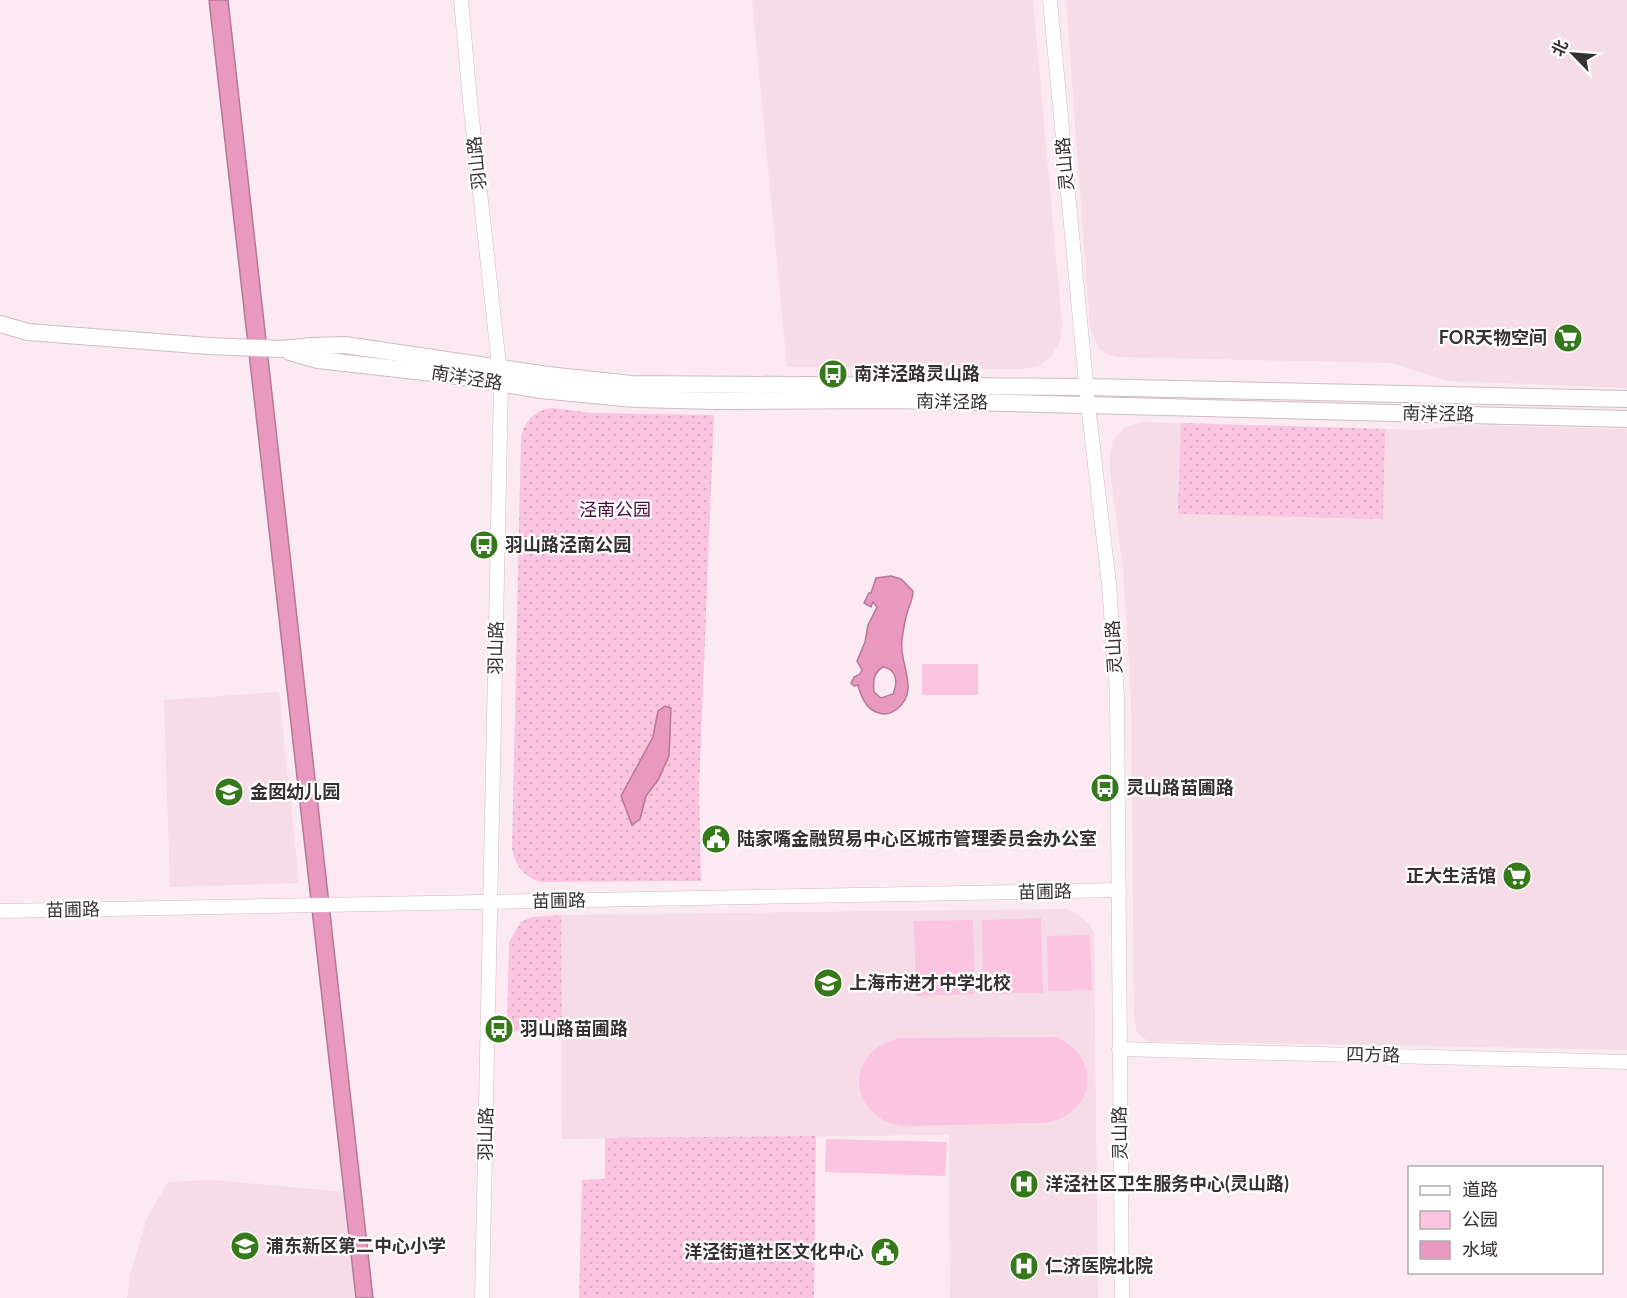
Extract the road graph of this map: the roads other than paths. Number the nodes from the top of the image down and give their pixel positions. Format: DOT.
graph roads {
  1 [pos="461,0"];
  2 [pos="1050,0"];
  3 [pos="0,324"];
  4 [pos="500,375"];
  5 [pos="1086,387"];
  6 [pos="1627,399"];
  7 [pos="1088,405"];
  8 [pos="1627,419"];
  9 [pos="1119,890"];
  10 [pos="491,902"];
  11 [pos="0,911"];
  12 [pos="1119,1049"];
  13 [pos="1627,1062"];
  14 [pos="482,1298"];
  15 [pos="1122,1298"];
  1 -- 4 [label="street, 羽山路"];
  2 -- 5 [label="street, 灵山路"];
  3 -- 4 [label="main road, 南洋泾路"];
  4 -- 5 [label="main road, 南洋泾路"];
  4 -- 7 [label="main road, 南洋泾路"];
  4 -- 10 [label="street, 羽山路"];
  5 -- 6 [label="main road, 南洋泾路"];
  5 -- 7 [label="street, 灵山路"];
  7 -- 8 [label="main road, 南洋泾路"];
  7 -- 9 [label="street, 灵山路"];
  9 -- 10 [label="street, 苗圃路"];
  9 -- 12 [label="street, 灵山路"];
  10 -- 11 [label="street, 苗圃路"];
  10 -- 14 [label="street, 羽山路"];
  12 -- 13 [label="street, 四方路"];
  12 -- 15 [label="street, 灵山路"];
}
